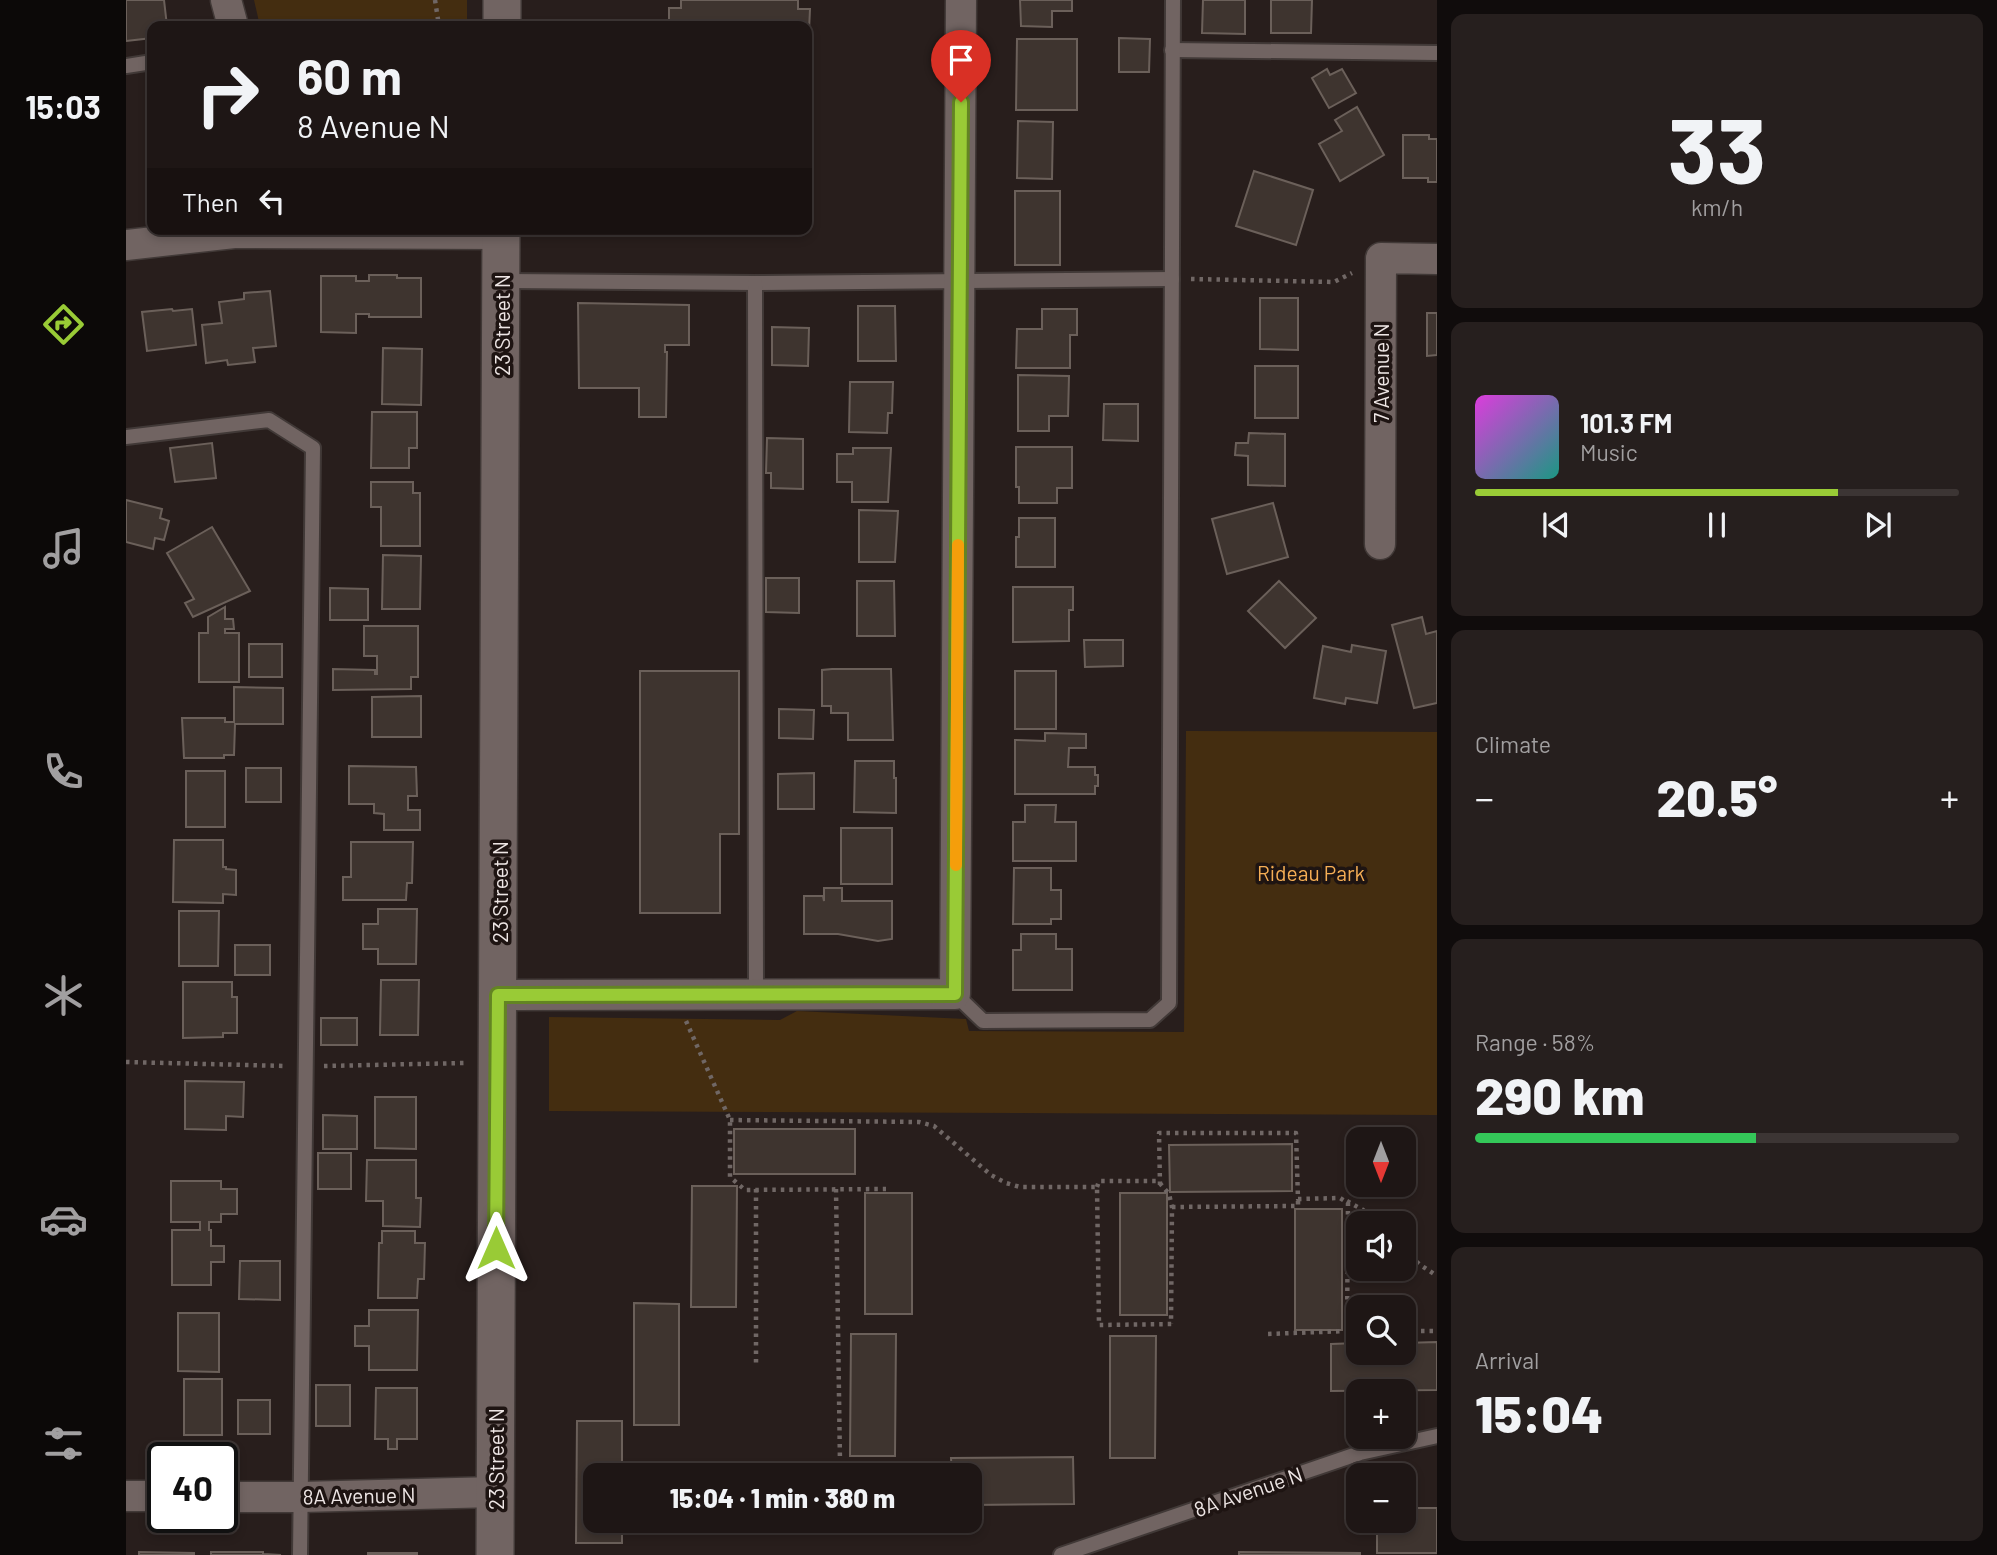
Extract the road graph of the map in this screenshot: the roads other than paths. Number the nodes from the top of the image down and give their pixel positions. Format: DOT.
graph roads {
  1 [pos="226,0"];
  2 [pos="502,0"];
  3 [pos="961,0"];
  4 [pos="1172,0"];
  5 [pos="232,21"];
  6 [pos="502,21"];
  7 [pos="1172,50"];
  8 [pos="1437,53"];
  9 [pos="147,63"];
  10 [pos="126,66"];
  11 [pos="203,235"];
  12 [pos="501,235"];
  13 [pos="126,245"];
  14 [pos="1437,259"];
  15 [pos="1171,279"];
  16 [pos="501,281"];
  17 [pos="960,281"];
  18 [pos="755,283"];
  19 [pos="126,438"];
  20 [pos="1380,544"];
  21 [pos="756,994"];
  22 [pos="955,994"];
  23 [pos="498,995"];
  24 [pos="1437,1436"];
  25 [pos="495,1492"];
  26 [pos="126,1496"];
  27 [pos="147,1496"];
  28 [pos="238,1497"];
  29 [pos="301,1497"];
  30 [pos="300,1555"];
  31 [pos="495,1555"];
  32 [pos="1061,1555"];
  1 -- 5 [label="street"];
  2 -- 6 [label="street"];
  3 -- 17 [label="street"];
  4 -- 7 [label="lane"];
  7 -- 8 [label="lane"];
  7 -- 15 [label="lane"];
  9 -- 10 [label="lane"];
  11 -- 13 [label="street"];
  12 -- 16 [label="street, 23 Street N"];
  14 -- 20 [label="street, 7 Avenue N"];
  15 -- 17 [label="lane"];
  15 -- 22 [label="lane"];
  16 -- 18 [label="lane"];
  16 -- 23 [label="street, 23 Street N"];
  17 -- 18 [label="lane"];
  17 -- 22 [label="street"];
  18 -- 21 [label="lane"];
  19 -- 29 [label="lane"];
  21 -- 22 [label="street"];
  21 -- 23 [label="street"];
  23 -- 25 [label="street, 23 Street N"];
  24 -- 32 [label="lane, 8A Avenue N"];
  25 -- 29 [label="street, 8A Avenue N"];
  25 -- 31 [label="street, 23 Street N"];
  26 -- 27 [label="street"];
  28 -- 29 [label="street, 8A Avenue N"];
  29 -- 30 [label="lane"];
}
